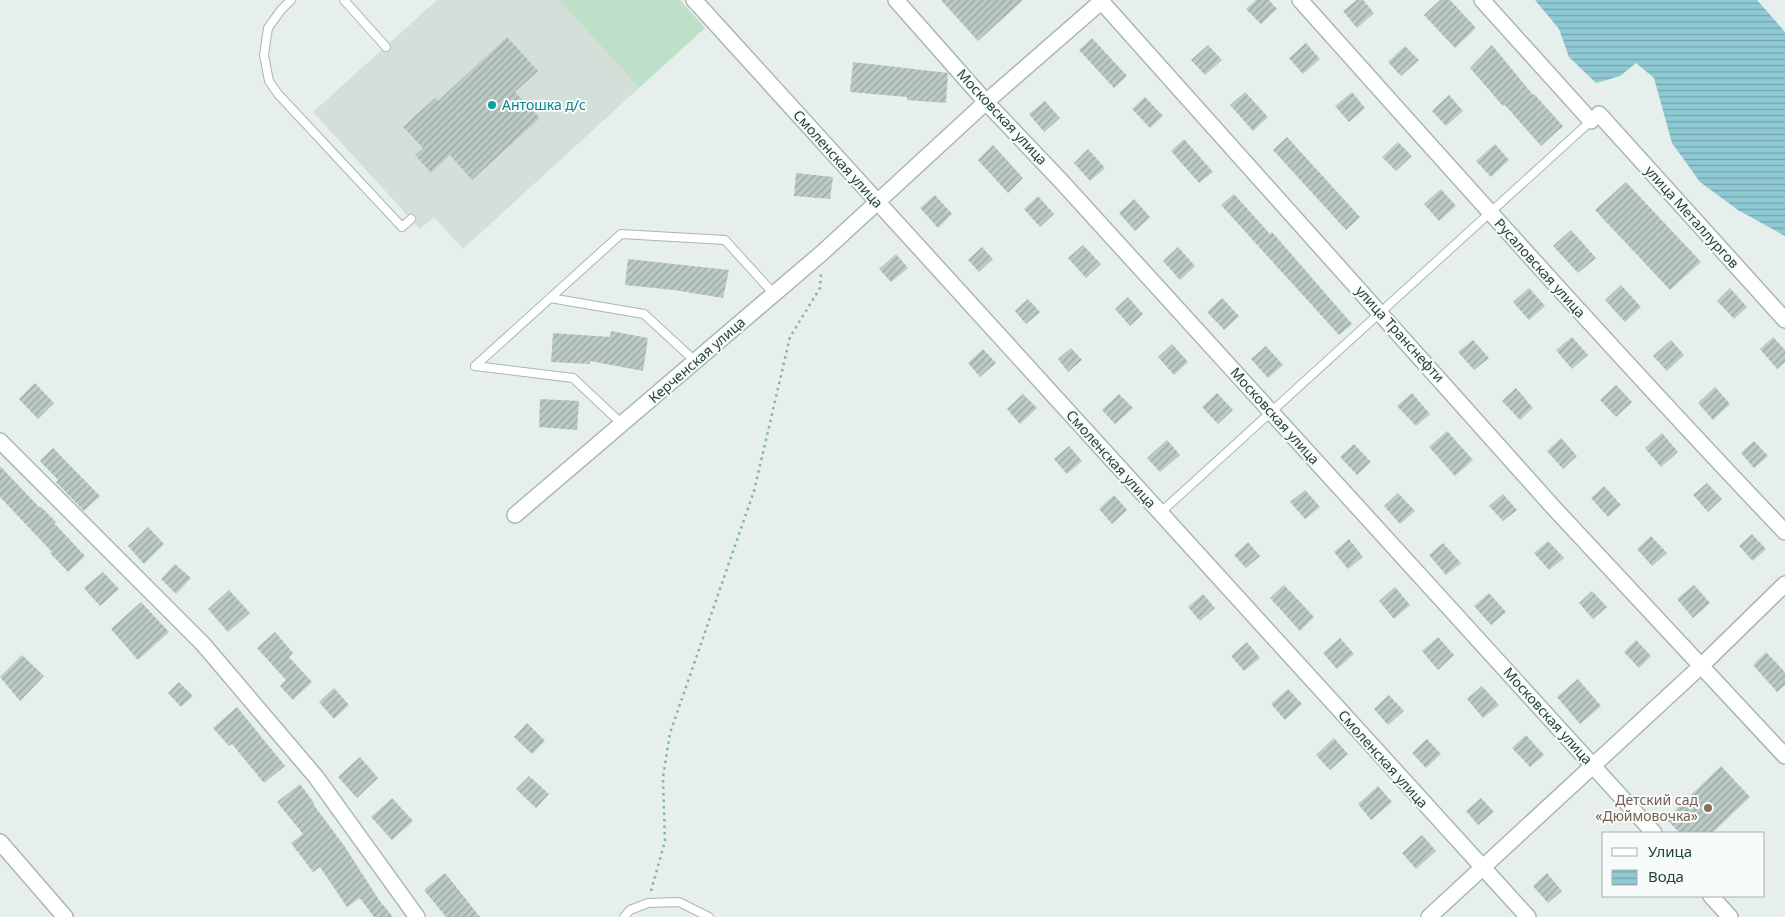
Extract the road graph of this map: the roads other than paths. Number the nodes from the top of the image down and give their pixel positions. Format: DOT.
graph roads {
  1 [pos="291,0"];
  2 [pos="344,0"];
  3 [pos="694,0"];
  4 [pos="896,0"];
  5 [pos="1102,0"];
  6 [pos="1300,0"];
  7 [pos="1482,0"];
  8 [pos="386,47"];
  9 [pos="986,102"];
  10 [pos="1595,118"];
  11 [pos="878,203"];
  12 [pos="1491,214"];
  13 [pos="411,219"];
  14 [pos="774,294"];
  15 [pos="550,298"];
  16 [pos="1381,313"];
  17 [pos="1785,320"];
  18 [pos="695,361"];
  19 [pos="1270,411"];
  20 [pos="622,424"];
  21 [pos="0,440"];
  22 [pos="1160,513"];
  23 [pos="515,515"];
  24 [pos="1785,532"];
  25 [pos="1785,584"];
  26 [pos="1701,666"];
  27 [pos="1785,756"];
  28 [pos="1593,766"];
  29 [pos="1653,832"];
  30 [pos="0,842"];
  31 [pos="1482,868"];
  32 [pos="1712,897"];
  33 [pos="65,917"];
  34 [pos="417,917"];
  35 [pos="624,917"];
  36 [pos="709,917"];
  37 [pos="1429,917"];
  38 [pos="1528,917"];
  39 [pos="1730,917"];
  1 -- 13 [label="lane"];
  2 -- 8 [label="lane"];
  3 -- 11 [label="street, Смоленская улица"];
  4 -- 9 [label="street, Московская улица"];
  5 -- 9 [label="street, Керченская улица"];
  5 -- 16 [label="street, улица Транснефти"];
  6 -- 12 [label="street, Русаловская улица"];
  7 -- 10 [label="street, улица Металлургов"];
  9 -- 11 [label="street, Керченская улица"];
  9 -- 19 [label="street, Московская улица"];
  10 -- 12 [label="lane"];
  10 -- 17 [label="street, улица Металлургов"];
  11 -- 14 [label="street, Керченская улица"];
  11 -- 22 [label="street, Смоленская улица"];
  12 -- 16 [label="lane"];
  12 -- 24 [label="street, Русаловская улица"];
  14 -- 15 [label="lane"];
  14 -- 18 [label="street, Керченская улица"];
  15 -- 18 [label="lane"];
  15 -- 20 [label="lane"];
  16 -- 19 [label="lane"];
  16 -- 26 [label="street, улица Транснефти"];
  18 -- 20 [label="street, Керченская улица"];
  19 -- 22 [label="lane"];
  19 -- 28 [label="street, Московская улица"];
  20 -- 23 [label="street, Керченская улица"];
  21 -- 34 [label="street"];
  22 -- 31 [label="street, Смоленская улица"];
  25 -- 26 [label="street"];
  26 -- 27 [label="street, улица Транснефти"];
  26 -- 28 [label="street"];
  28 -- 29 [label="street, Московская улица"];
  28 -- 31 [label="street"];
  30 -- 33 [label="street"];
  31 -- 37 [label="street"];
  31 -- 38 [label="street, Смоленская улица"];
  32 -- 39 [label="street"];
  35 -- 36 [label="lane"];
}
